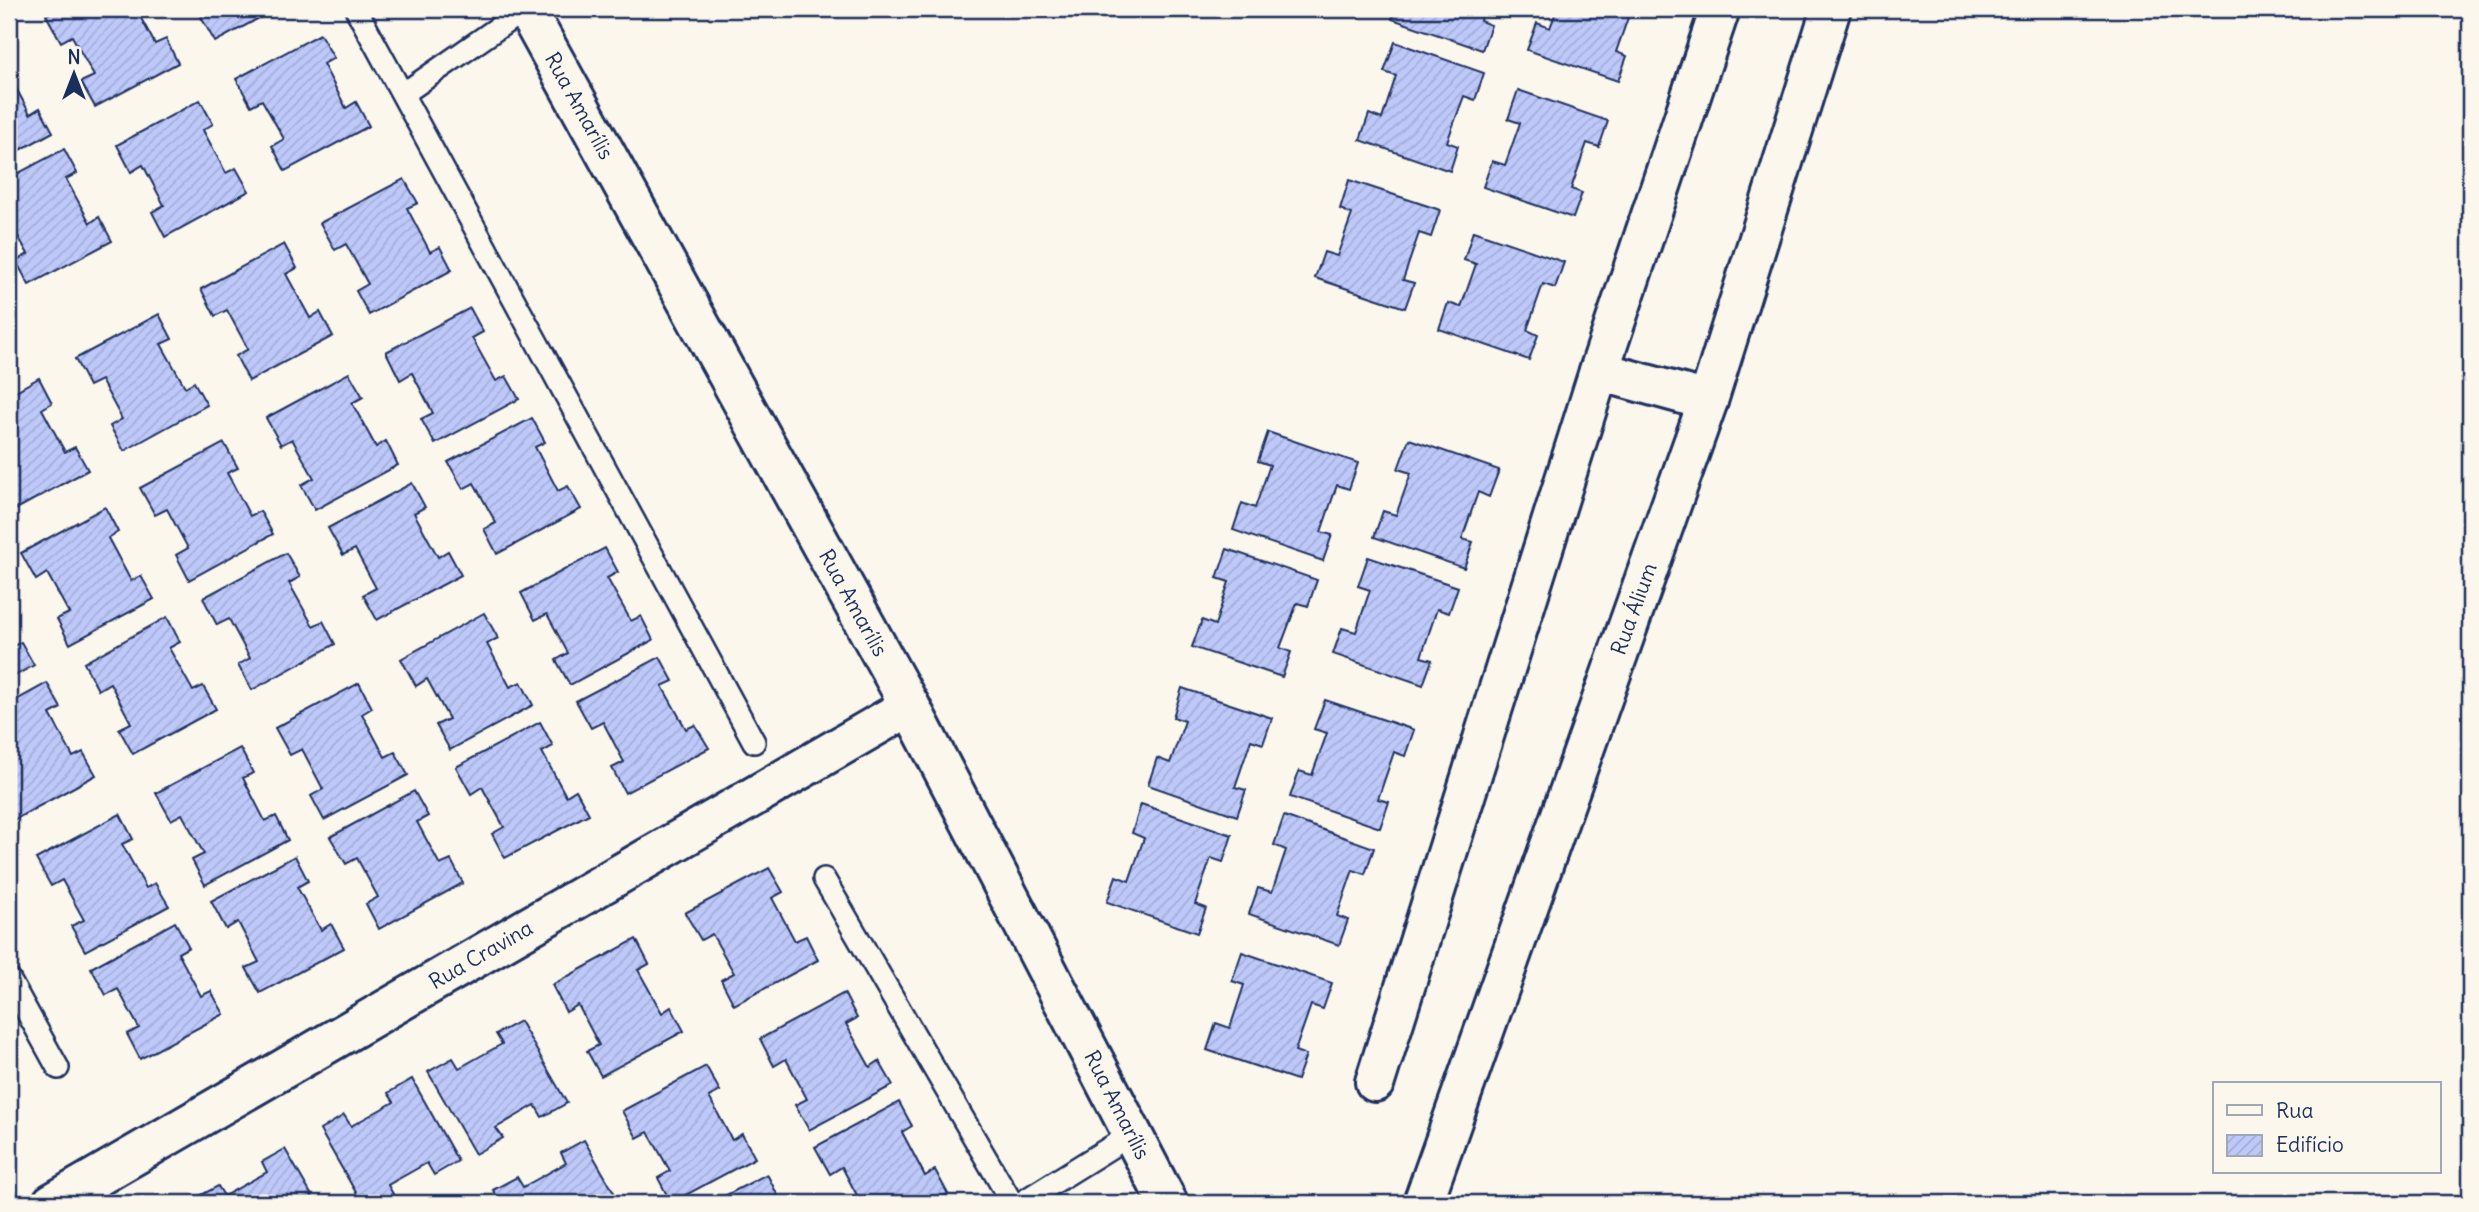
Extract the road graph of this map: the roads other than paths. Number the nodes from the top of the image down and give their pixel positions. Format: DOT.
graph roads {
  1 [pos="356,9"];
  2 [pos="526,9"];
  3 [pos="1720,9"];
  4 [pos="1831,9"];
  5 [pos="403,94"];
  6 [pos="1599,371"];
  7 [pos="1708,401"];
  8 [pos="910,706"];
  9 [pos="754,741"];
  10 [pos="824,879"];
  11 [pos="9,979"];
  12 [pos="58,1068"];
  13 [pos="1375,1082"];
  14 [pos="1132,1134"];
  15 [pos="52,1203"];
  16 [pos="1012,1203"];
  17 [pos="1021,1203"];
  18 [pos="1168,1203"];
  19 [pos="1423,1203"];
  1 -- 5 [label="lane"];
  2 -- 5 [label="lane"];
  2 -- 8 [label="street, Rua Amarílis"];
  3 -- 6 [label="street"];
  4 -- 7 [label="street, Rua Álium"];
  5 -- 9 [label="lane"];
  6 -- 7 [label="street"];
  6 -- 13 [label="street"];
  7 -- 19 [label="street, Rua Álium"];
  8 -- 14 [label="street, Rua Amarílis"];
  8 -- 15 [label="street, Rua Cravina"];
  10 -- 16 [label="lane"];
  11 -- 12 [label="lane"];
  14 -- 17 [label="lane"];
  14 -- 18 [label="street, Rua Amarílis"];
}
